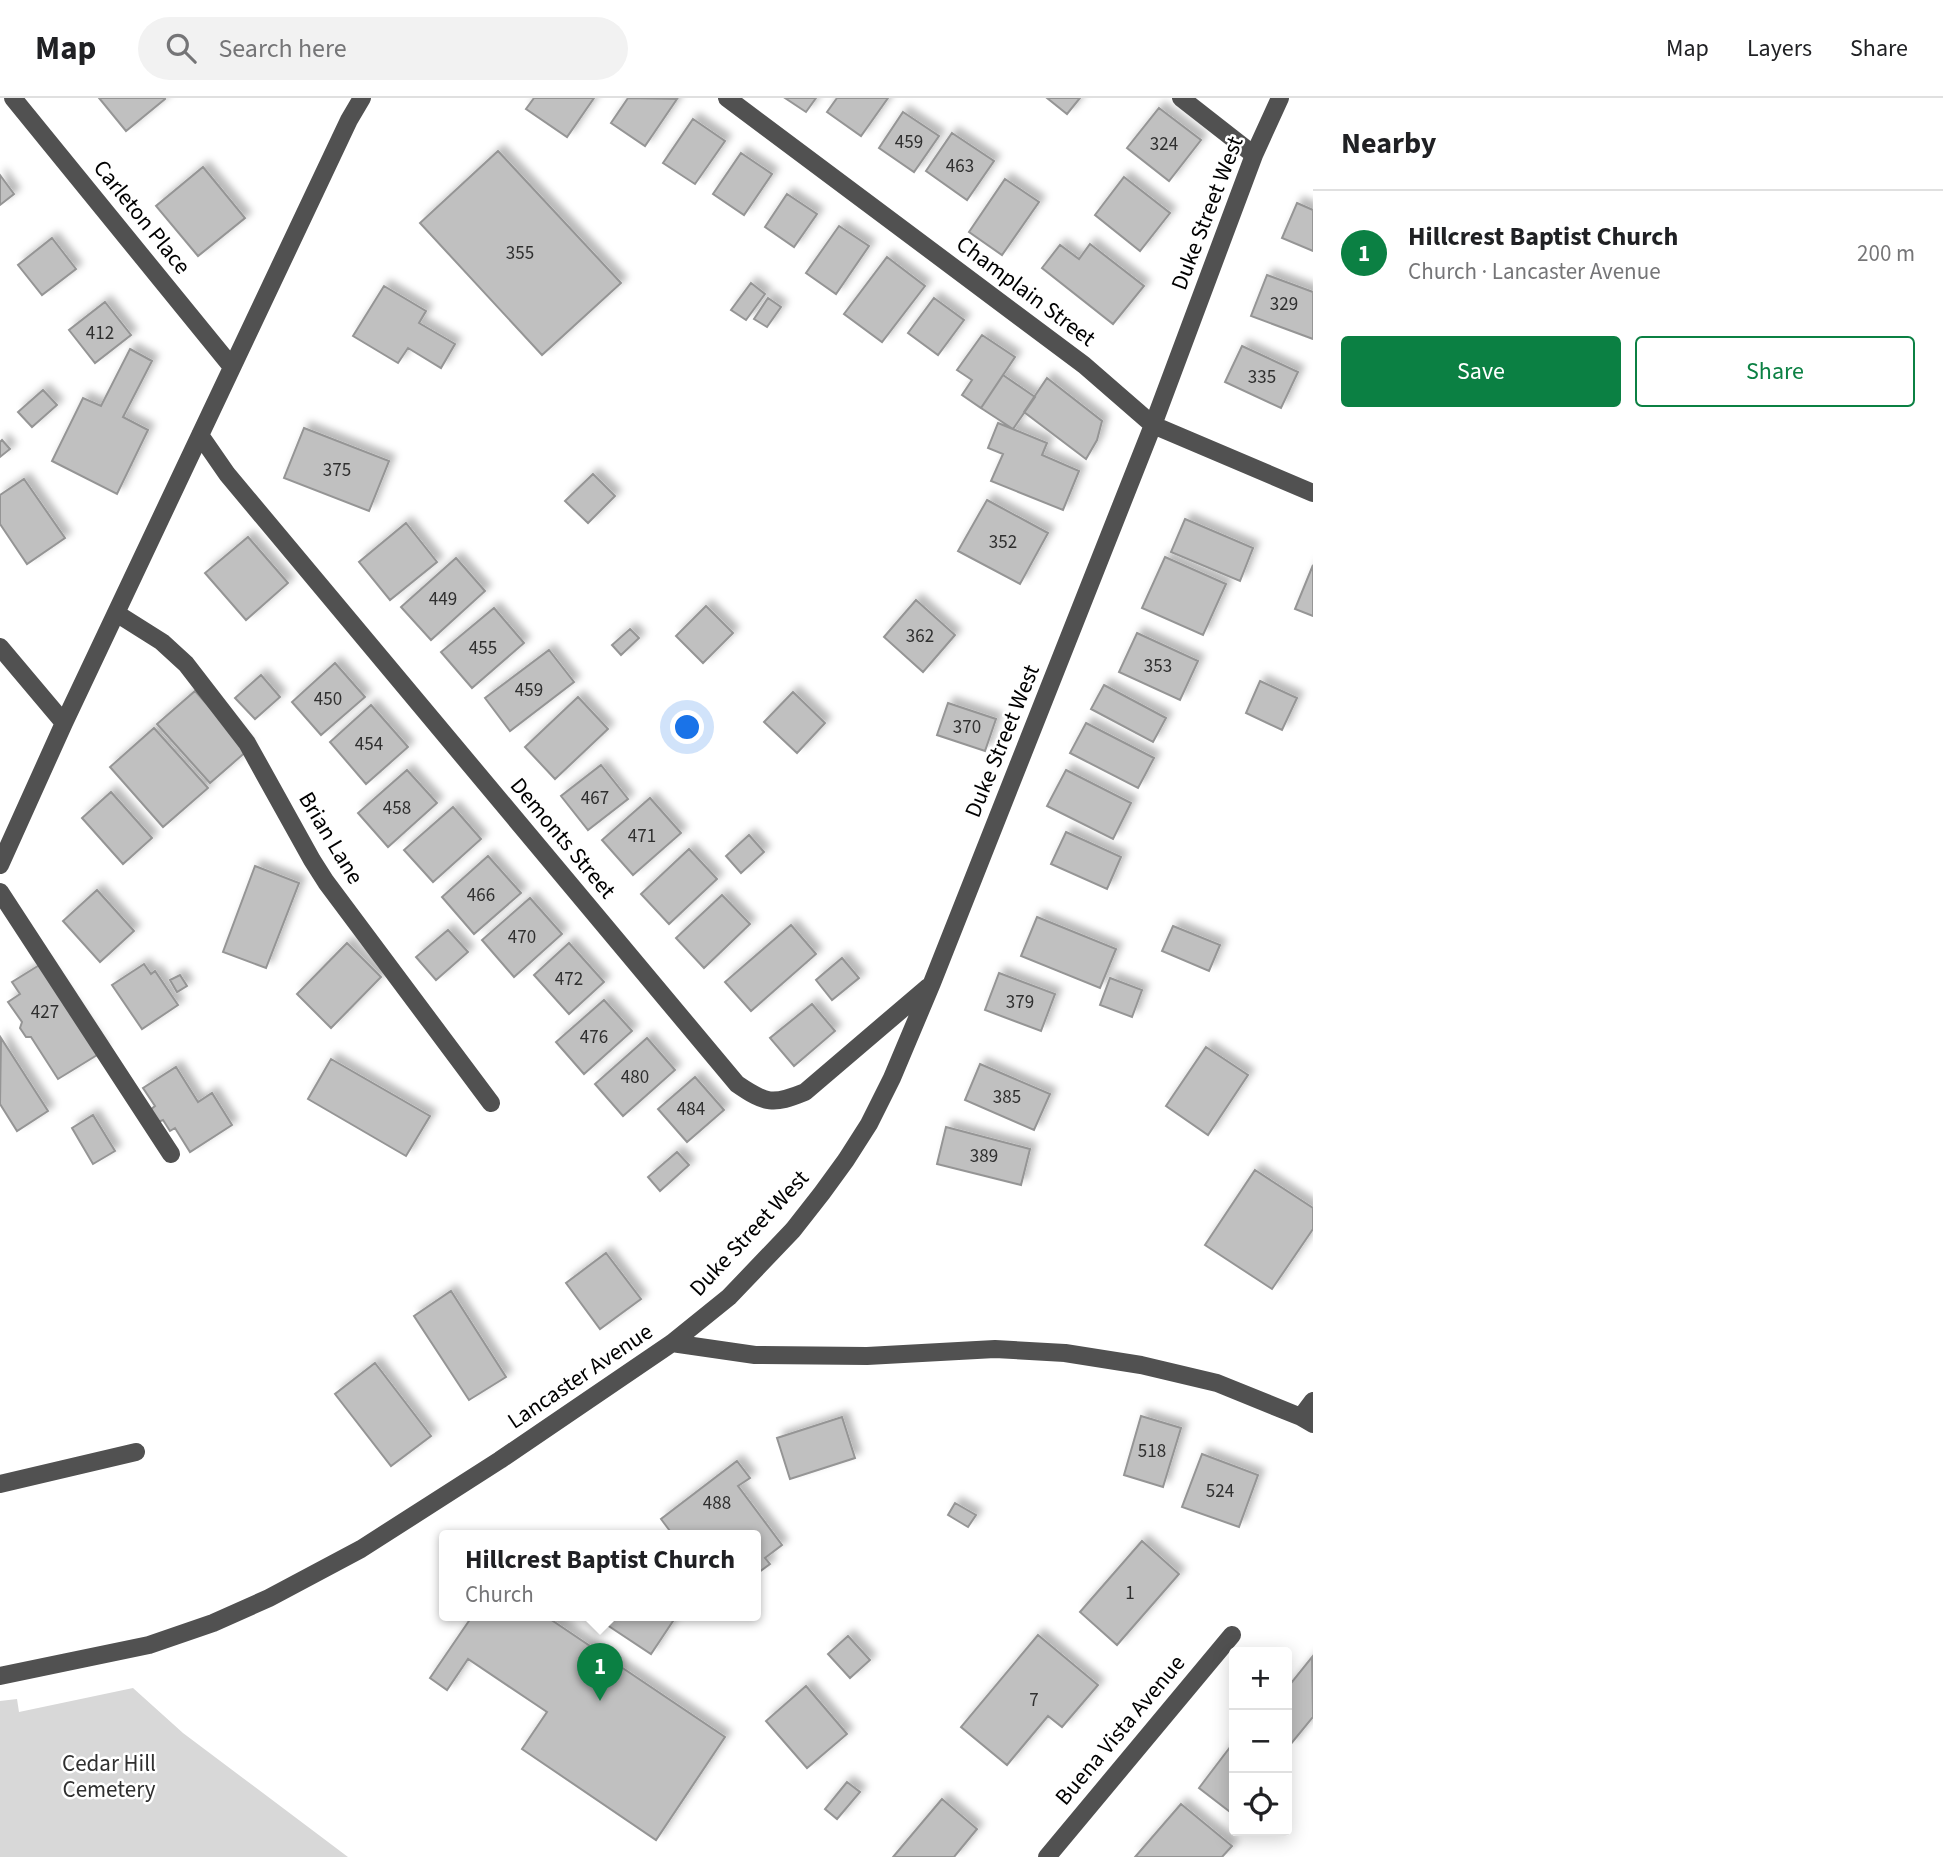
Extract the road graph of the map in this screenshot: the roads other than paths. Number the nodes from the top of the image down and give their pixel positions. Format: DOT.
graph roads {
  1 [pos="13,98"];
  2 [pos="362,98"];
  3 [pos="727,98"];
  4 [pos="1181,98"];
  5 [pos="1280,98"];
  6 [pos="1254,155"];
  7 [pos="232,367"];
  8 [pos="1153,425"];
  9 [pos="200,435"];
  10 [pos="1313,493"];
  11 [pos="116,613"];
  12 [pos="0,647"];
  13 [pos="64,723"];
  14 [pos="0,864"];
  15 [pos="0,892"];
  16 [pos="932,983"];
  17 [pos="491,1103"];
  18 [pos="171,1154"];
  19 [pos="672,1343"];
  20 [pos="1313,1401"];
  21 [pos="1307,1421"];
  22 [pos="136,1452"];
  23 [pos="0,1484"];
  24 [pos="1232,1635"];
  25 [pos="0,1676"];
  26 [pos="1046,1857"];
  1 -- 7 [label="street, Carleton Place"];
  2 -- 7 [label="street"];
  3 -- 8 [label="street, Champlain Street"];
  4 -- 6 [label="street"];
  5 -- 6 [label="street, Duke Street West"];
  6 -- 8 [label="street, Duke Street West"];
  7 -- 9 [label="street"];
  8 -- 10 [label="street, Champlain Street"];
  8 -- 16 [label="street, Duke Street West"];
  9 -- 11 [label="street"];
  9 -- 16 [label="street, Demonts Street"];
  11 -- 13 [label="street"];
  11 -- 17 [label="street, Brian Lane"];
  12 -- 13 [label="street"];
  13 -- 14 [label="street"];
  15 -- 18 [label="street"];
  16 -- 19 [label="street, Duke Street West"];
  19 -- 21 [label="street, Lancaster Avenue"];
  19 -- 25 [label="street, Lancaster Avenue"];
  20 -- 21 [label="street"];
  22 -- 23 [label="street"];
  24 -- 26 [label="street, Buena Vista Avenue"];
}
